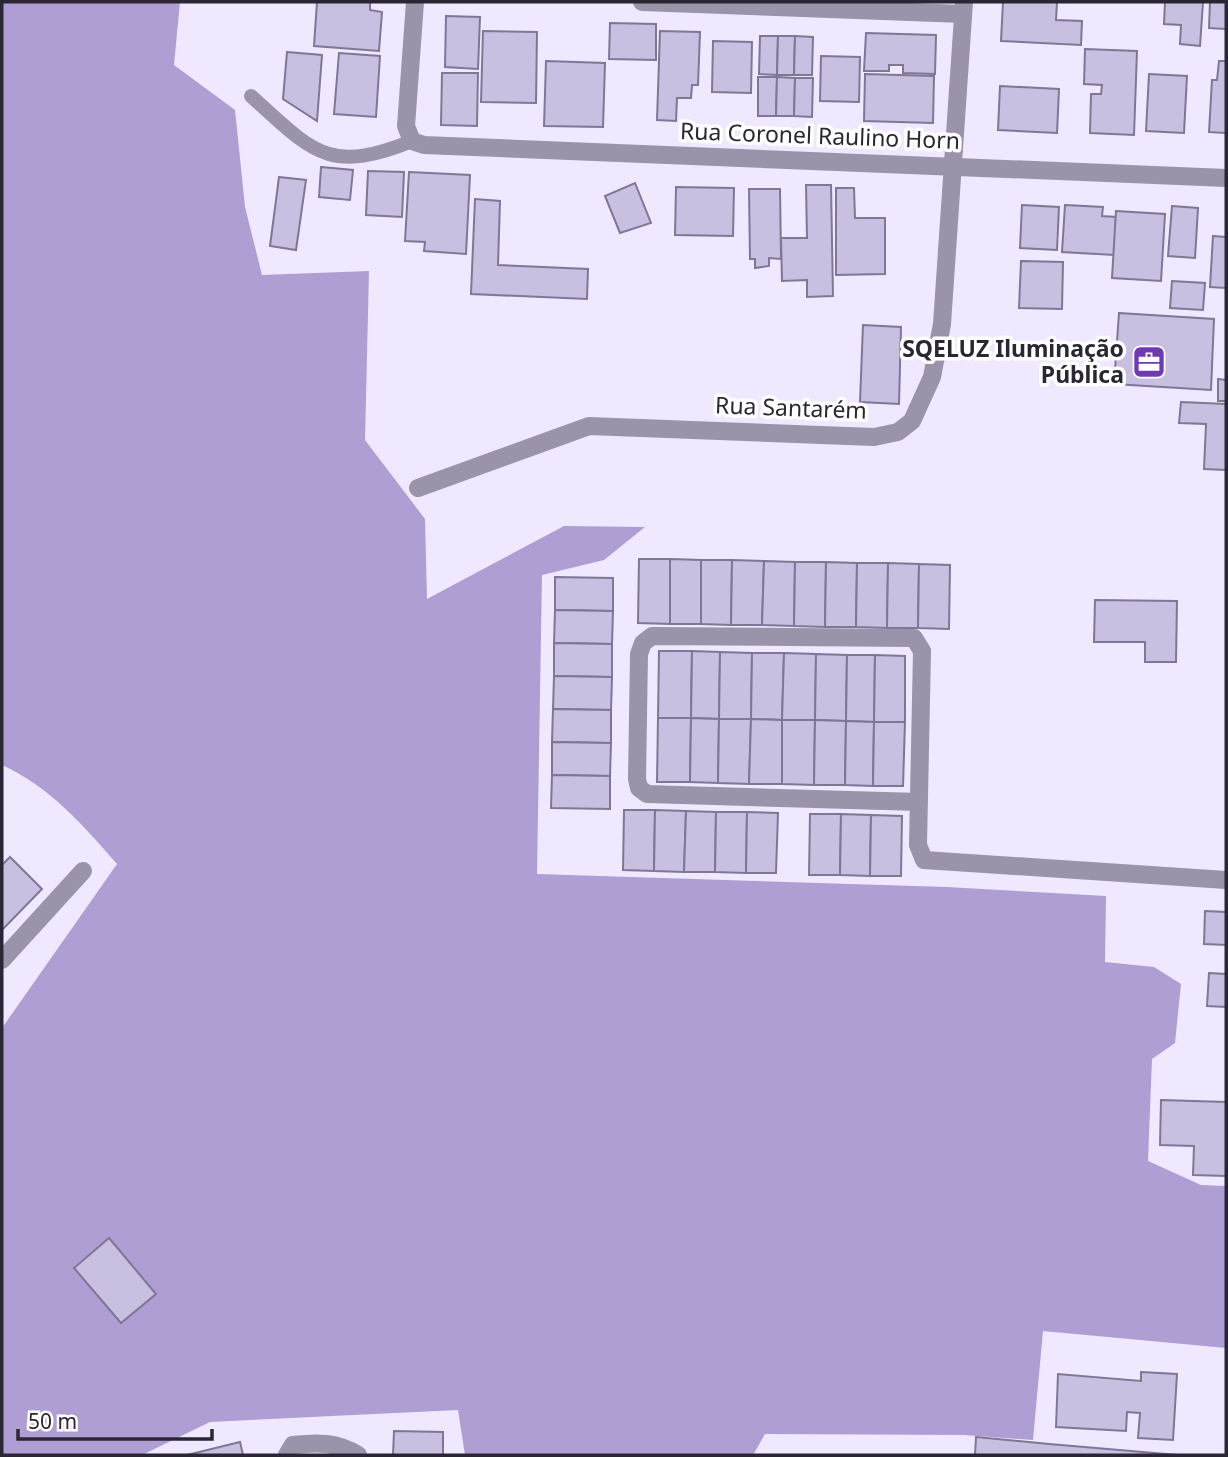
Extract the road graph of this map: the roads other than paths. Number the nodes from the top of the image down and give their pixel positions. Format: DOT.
graph roads {
  1 [pos="415,2"];
  2 [pos="642,2"];
  3 [pos="964,8"];
  4 [pos="251,96"];
  5 [pos="412,141"];
  6 [pos="954,166"];
  7 [pos="1226,178"];
  8 [pos="418,488"];
  9 [pos="919,802"];
  10 [pos="83,871"];
  11 [pos="1226,880"];
  12 [pos="2,960"];
  13 [pos="287,1455"];
  14 [pos="358,1455"];
  1 -- 5 [label="street"];
  2 -- 3 [label="street"];
  3 -- 6 [label="street, Rua Santarém"];
  4 -- 5 [label="lane"];
  5 -- 6 [label="street, Rua Coronel Raulino Horn"];
  6 -- 7 [label="street, Rua Coronel Raulino Horn"];
  6 -- 8 [label="street, Rua Santarém"];
  9 -- 9 [label="street"];
  9 -- 11 [label="street"];
  10 -- 12 [label="street"];
  13 -- 14 [label="street"];
}
